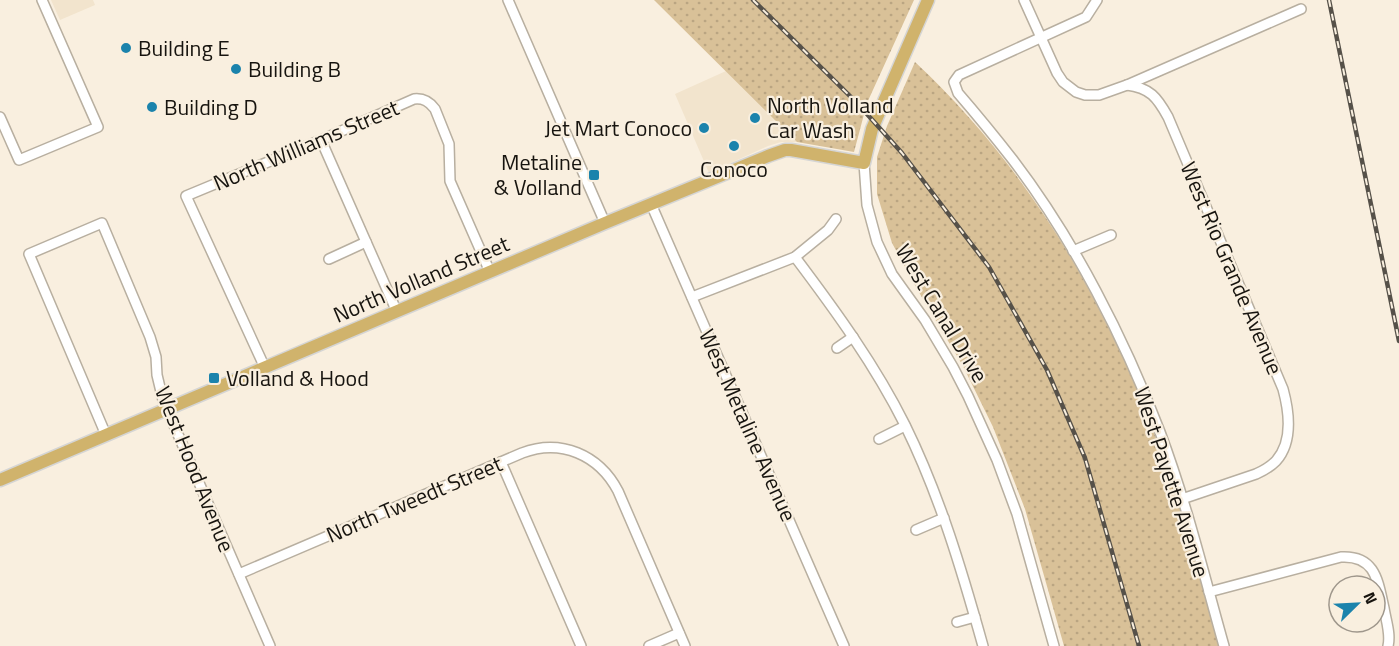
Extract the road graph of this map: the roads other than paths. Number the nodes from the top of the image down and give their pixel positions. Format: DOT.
graph roads {
  1 [pos="42,0"];
  2 [pos="508,0"];
  3 [pos="928,0"];
  4 [pos="1024,0"];
  5 [pos="1097,0"];
  6 [pos="1302,9"];
  7 [pos="1041,37"];
  8 [pos="1127,85"];
  9 [pos="0,117"];
  10 [pos="321,140"];
  11 [pos="864,163"];
  12 [pos="651,204"];
  13 [pos="836,219"];
  14 [pos="605,223"];
  15 [pos="1111,235"];
  16 [pos="366,242"];
  17 [pos="1073,251"];
  18 [pos="795,256"];
  19 [pos="329,259"];
  20 [pos="490,272"];
  21 [pos="692,297"];
  22 [pos="397,312"];
  23 [pos="853,338"];
  24 [pos="837,348"];
  25 [pos="265,368"];
  26 [pos="167,409"];
  27 [pos="905,426"];
  28 [pos="106,435"];
  29 [pos="879,439"];
  30 [pos="501,462"];
  31 [pos="0,480"];
  32 [pos="1182,499"];
  33 [pos="944,518"];
  34 [pos="916,530"];
  35 [pos="239,574"];
  36 [pos="1209,592"];
  37 [pos="975,617"];
  38 [pos="957,622"];
  39 [pos="679,633"];
  40 [pos="270,646"];
  41 [pos="581,646"];
  42 [pos="649,646"];
  43 [pos="685,646"];
  44 [pos="844,646"];
  45 [pos="983,646"];
  46 [pos="1054,646"];
  47 [pos="1224,646"];
  48 [pos="1388,646"];
  1 -- 9 [label="street"];
  2 -- 14 [label="street"];
  3 -- 11 [label="main road, West Canal Drive"];
  4 -- 7 [label="street"];
  5 -- 7 [label="street"];
  6 -- 8 [label="street"];
  7 -- 8 [label="street"];
  7 -- 17 [label="street, West Payette Avenue"];
  8 -- 32 [label="street, West Rio Grande Avenue"];
  10 -- 16 [label="street"];
  10 -- 20 [label="street, North Williams Street"];
  10 -- 25 [label="street, North Williams Street"];
  11 -- 12 [label="main road, North Volland Street"];
  11 -- 46 [label="street, West Canal Drive"];
  12 -- 14 [label="main road, North Volland Street"];
  12 -- 21 [label="street, West Metaline Avenue"];
  13 -- 18 [label="street"];
  14 -- 20 [label="main road, North Volland Street"];
  15 -- 17 [label="street"];
  16 -- 19 [label="street"];
  16 -- 22 [label="street"];
  17 -- 32 [label="street, West Payette Avenue"];
  18 -- 21 [label="street"];
  18 -- 23 [label="street"];
  20 -- 22 [label="main road, North Volland Street"];
  21 -- 44 [label="street, West Metaline Avenue"];
  22 -- 25 [label="main road, North Volland Street"];
  23 -- 24 [label="street"];
  23 -- 27 [label="street"];
  25 -- 26 [label="main road, North Volland Street"];
  26 -- 28 [label="main road, North Volland Street"];
  26 -- 28 [label="street, West Hood Avenue"];
  26 -- 35 [label="street, West Hood Avenue"];
  27 -- 29 [label="street"];
  27 -- 33 [label="street"];
  28 -- 31 [label="main road, North Volland Street"];
  30 -- 35 [label="street, North Tweedt Street"];
  30 -- 39 [label="street, North Tweedt Street"];
  30 -- 41 [label="street"];
  32 -- 36 [label="street, West Payette Avenue"];
  33 -- 34 [label="street"];
  33 -- 37 [label="street"];
  35 -- 40 [label="street, West Hood Avenue"];
  36 -- 47 [label="street, West Payette Avenue"];
  36 -- 48 [label="street"];
  37 -- 38 [label="street"];
  37 -- 45 [label="street"];
  39 -- 42 [label="street"];
  39 -- 43 [label="street"];
}
